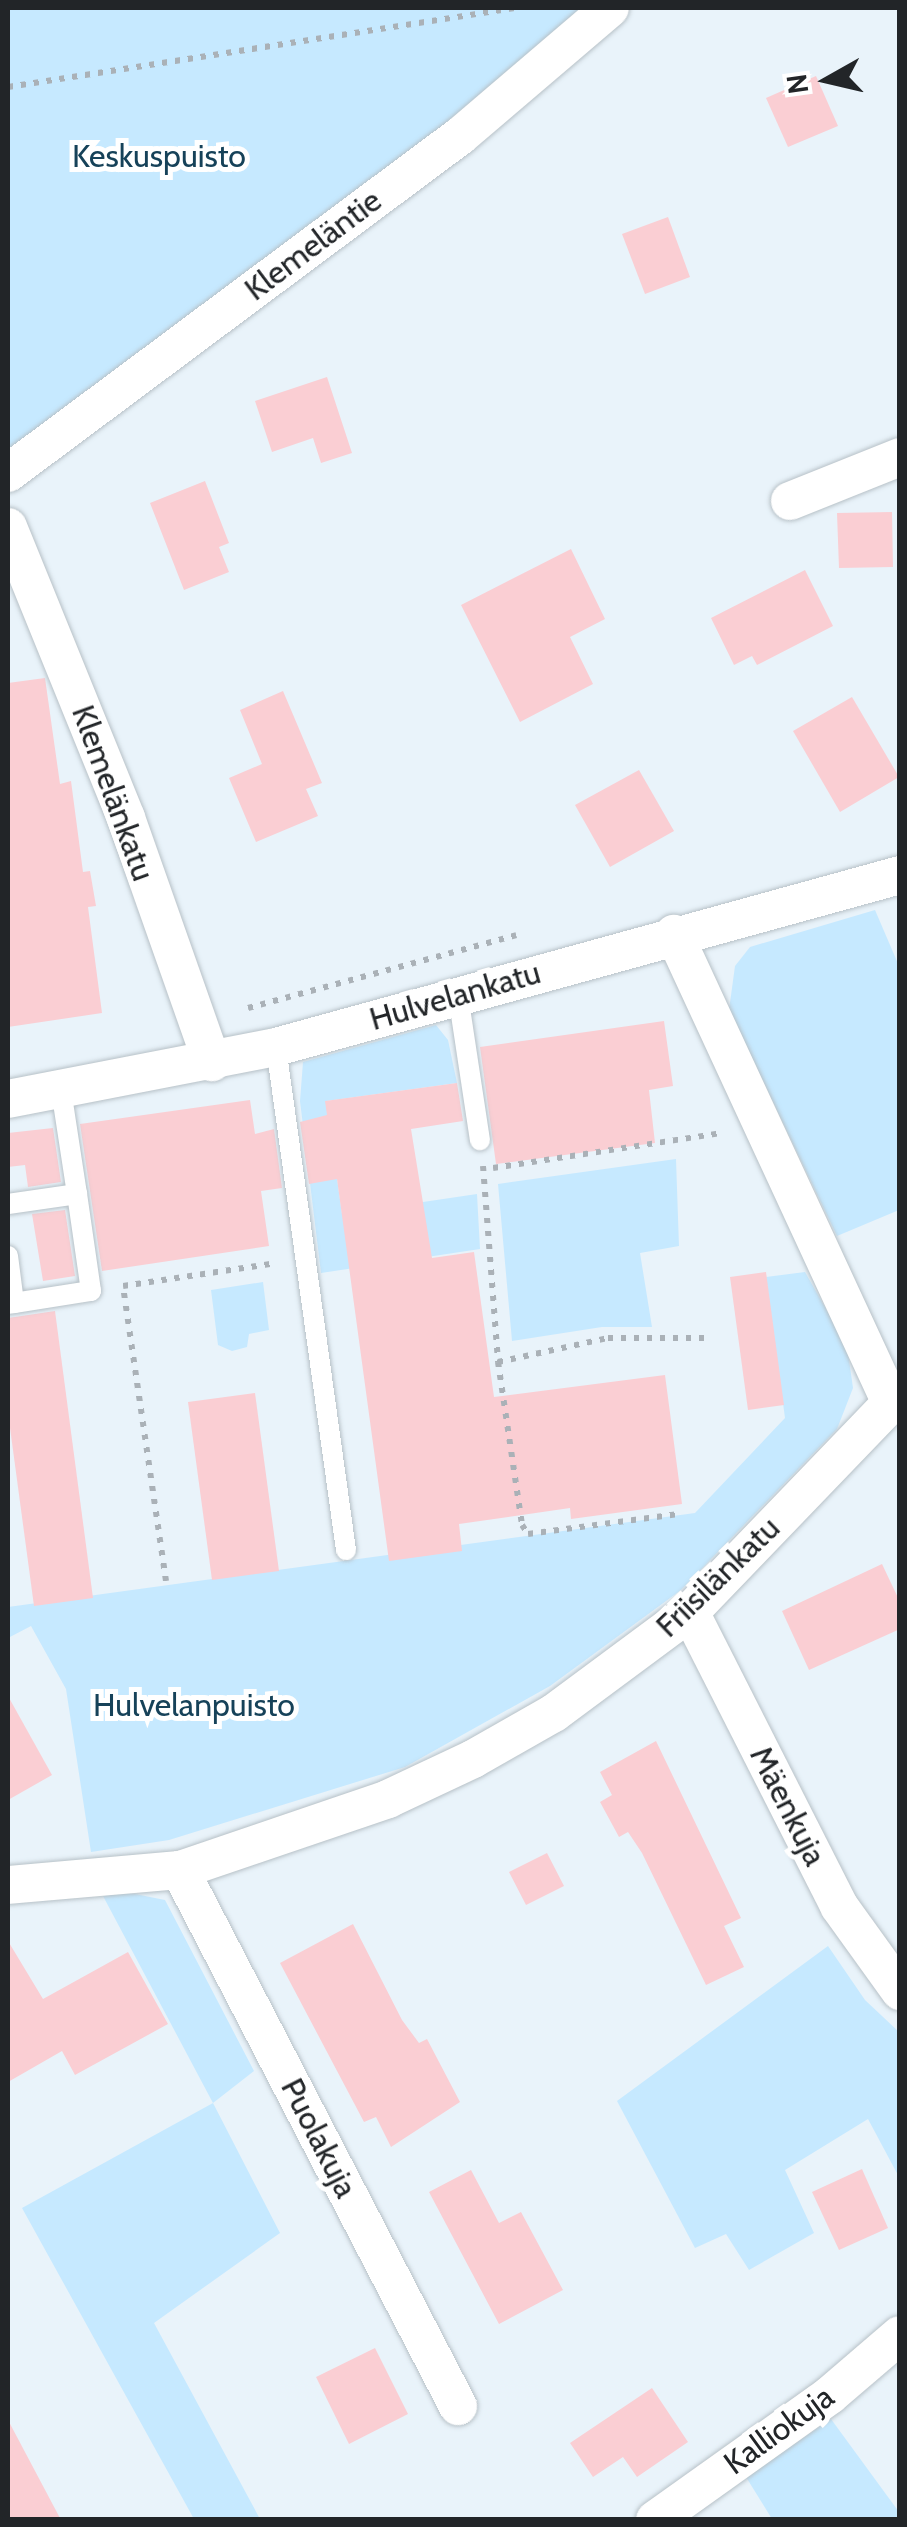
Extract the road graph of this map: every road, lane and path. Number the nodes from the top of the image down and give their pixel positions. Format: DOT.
graph roads {
  1 [pos="450,8"];
  2 [pos="515,8"];
  3 [pos="610,8"];
  4 [pos="443,18"];
  5 [pos="8,87"];
  6 [pos="900,457"];
  7 [pos="8,472"];
  8 [pos="790,501"];
  9 [pos="8,527"];
  10 [pos="900,876"];
  11 [pos="674,934"];
  12 [pos="458,995"];
  13 [pos="276,1047"];
  14 [pos="212,1062"];
  15 [pos="61,1090"];
  16 [pos="8,1099"];
  17 [pos="762,1121"];
  18 [pos="480,1140"];
  19 [pos="483,1169"];
  20 [pos="77,1194"];
  21 [pos="8,1204"];
  22 [pos="8,1256"];
  23 [pos="280,1262"];
  24 [pos="11,1304"];
  25 [pos="706,1338"];
  26 [pos="498,1362"];
  27 [pos="895,1401"];
  28 [pos="677,1514"];
  29 [pos="346,1550"];
  30 [pos="166,1581"];
  31 [pos="690,1612"];
  32 [pos="180,1870"];
  33 [pos="23,1883"];
  34 [pos="900,1991"];
  35 [pos="900,2335"];
  36 [pos="458,2406"];
  37 [pos="655,2520"];
  1 -- 4 [label="path"];
  2 -- 4 [label="path"];
  3 -- 7 [label="street, Klemeläntie"];
  4 -- 5 [label="path"];
  6 -- 8 [label="street"];
  9 -- 14 [label="street, Klemelänkatu"];
  10 -- 11 [label="street, Hulvelankatu"];
  11 -- 12 [label="street, Hulvelankatu"];
  11 -- 17 [label="street, Friisilänkatu"];
  12 -- 13 [label="street, Hulvelankatu"];
  12 -- 18 [label="lane"];
  13 -- 14 [label="street, Hulvelankatu"];
  13 -- 29 [label="lane"];
  14 -- 15 [label="street, Hulvelankatu"];
  15 -- 16 [label="street, Hulvelankatu"];
  15 -- 20 [label="lane"];
  17 -- 19 [label="path"];
  17 -- 27 [label="street, Friisilänkatu"];
  18 -- 19 [label="path"];
  19 -- 26 [label="path"];
  20 -- 21 [label="lane"];
  20 -- 24 [label="lane"];
  22 -- 24 [label="lane"];
  23 -- 30 [label="path"];
  25 -- 26 [label="path"];
  26 -- 28 [label="path"];
  27 -- 31 [label="street, Friisilänkatu"];
  31 -- 32 [label="street, Friisilänkatu"];
  31 -- 34 [label="street, Mäenkuja"];
  32 -- 33 [label="street, Friisilänkatu"];
  32 -- 36 [label="street, Puolakuja"];
  35 -- 37 [label="street, Kalliokuja"];
}
